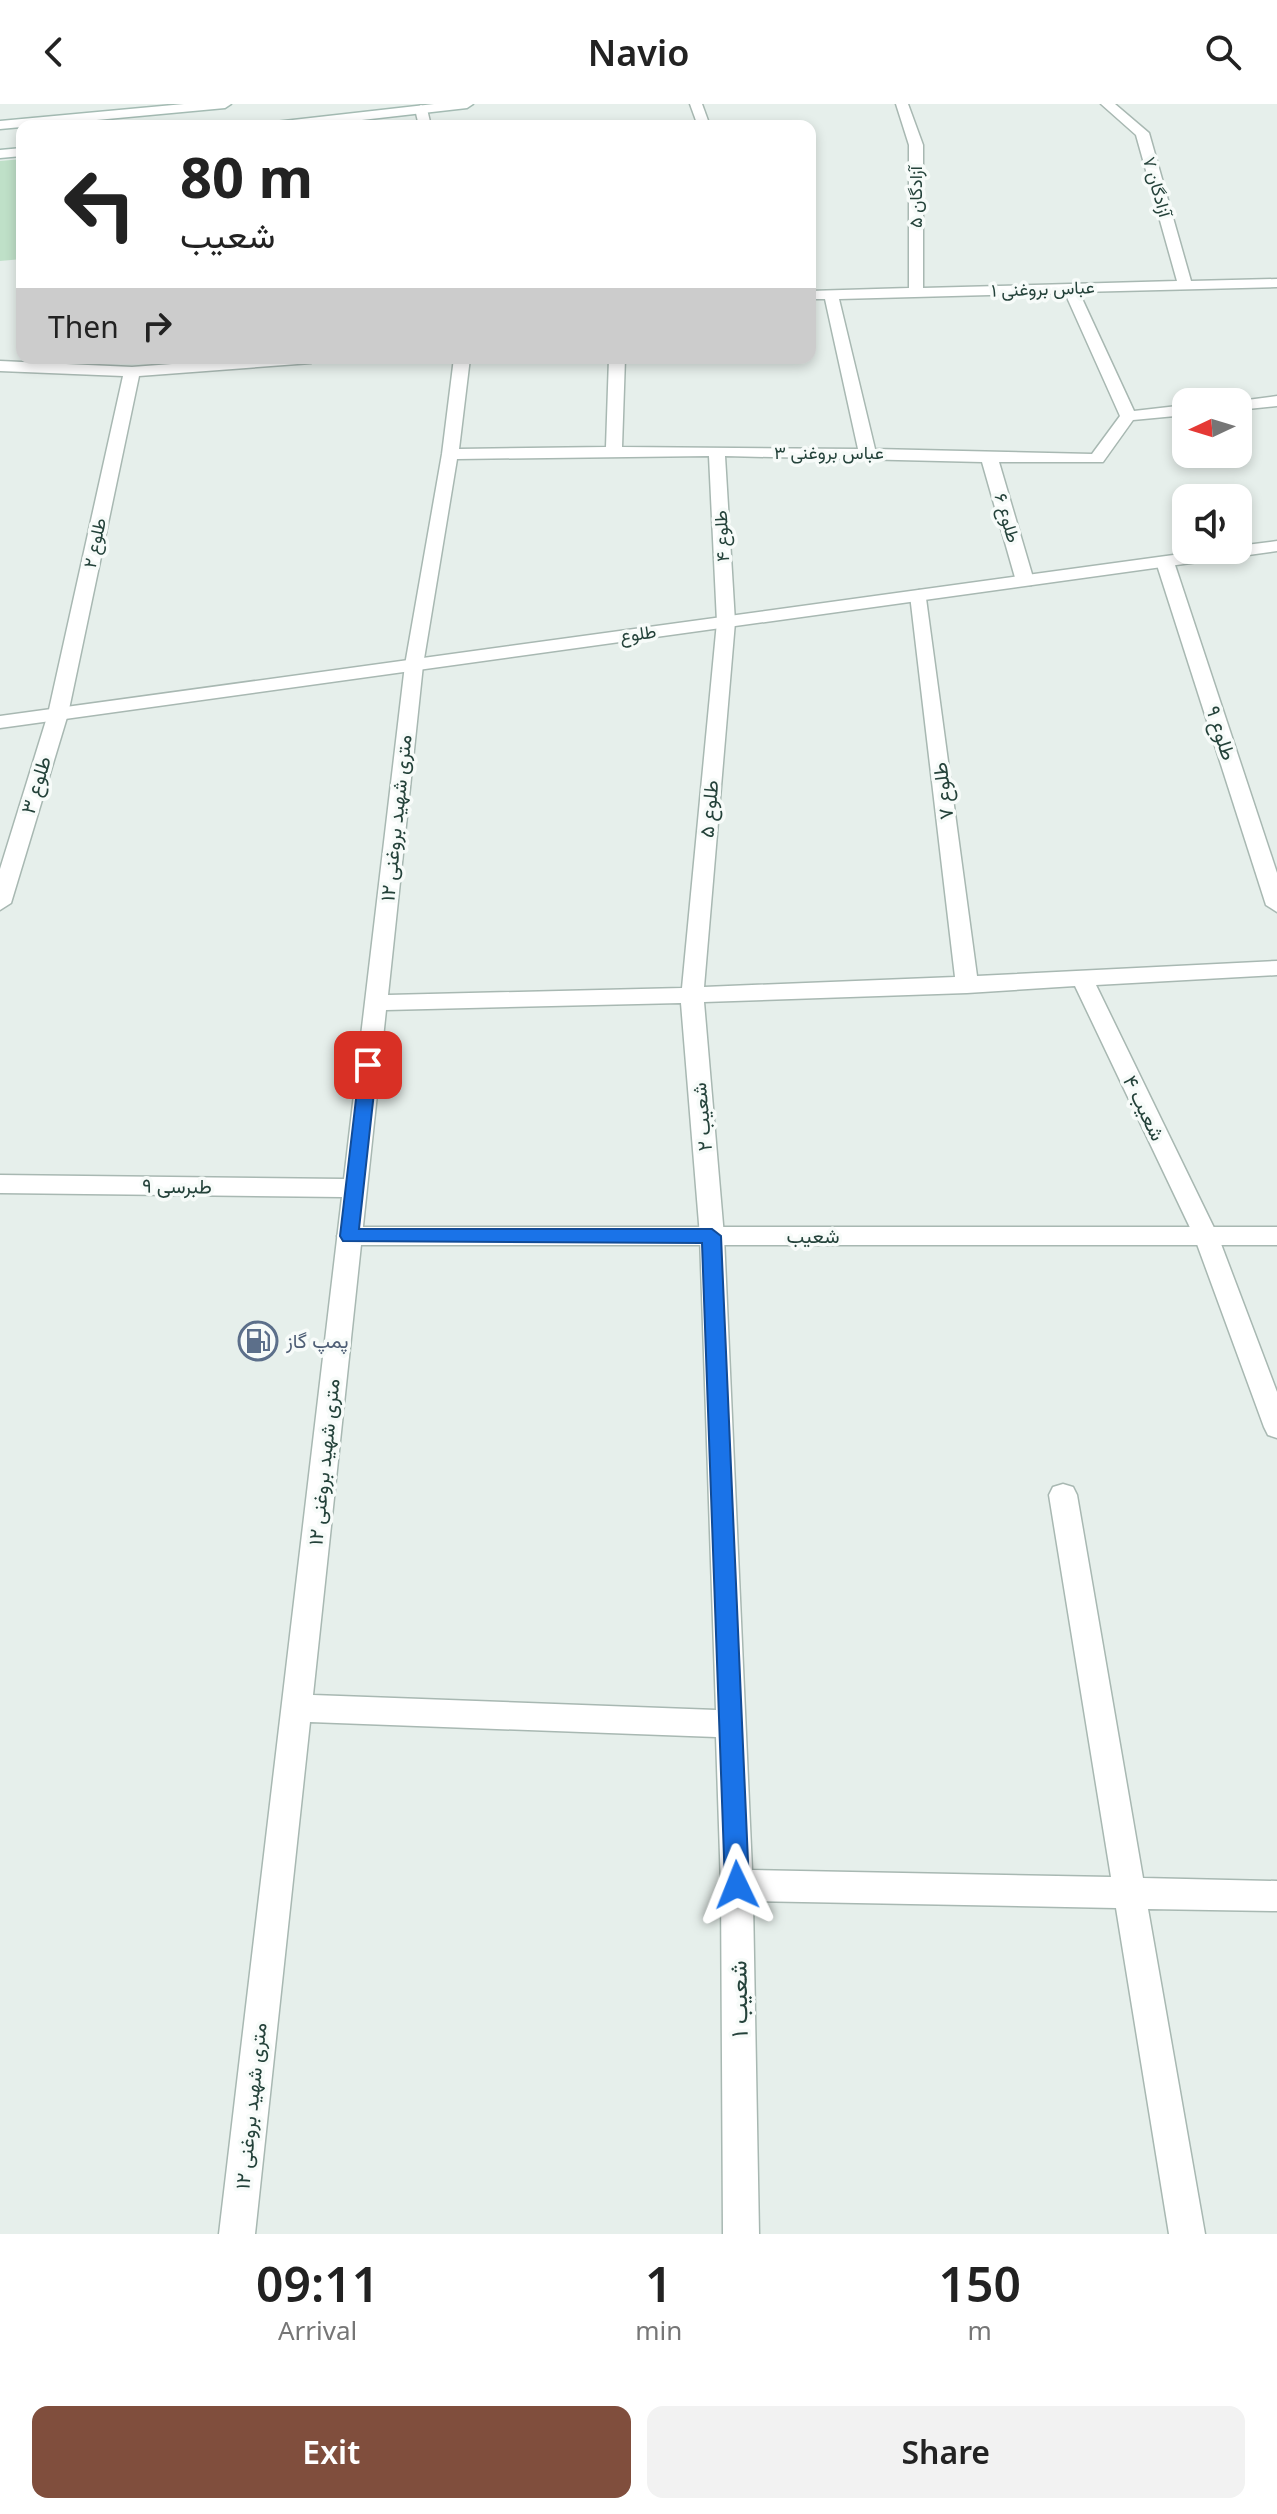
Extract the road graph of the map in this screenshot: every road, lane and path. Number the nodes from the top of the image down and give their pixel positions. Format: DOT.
graph roads {
  1 [pos="225,104"];
  2 [pos="467,104"];
  3 [pos="902,104"];
  4 [pos="1107,104"];
  5 [pos="421,109"];
  6 [pos="77,120"];
  7 [pos="327,120"];
  8 [pos="424,120"];
  9 [pos="1277,283"];
  10 [pos="1185,285"];
  11 [pos="1070,288"];
  12 [pos="916,293"];
  13 [pos="816,295"];
  14 [pos="831,295"];
  15 [pos="234,364"];
  16 [pos="461,364"];
  17 [pos="617,364"];
  18 [pos="0,366"];
  19 [pos="132,372"];
  20 [pos="1277,401"];
  21 [pos="1252,404"];
  22 [pos="1172,411"];
  23 [pos="1128,416"];
  24 [pos="717,451"];
  25 [pos="867,452"];
  26 [pos="614,453"];
  27 [pos="450,454"];
  28 [pos="989,456"];
  29 [pos="1277,546"];
  30 [pos="1165,562"];
  31 [pos="1025,581"];
  32 [pos="919,595"];
  33 [pos="726,622"];
  34 [pos="414,665"];
  35 [pos="58,714"];
  36 [pos="0,722"];
  37 [pos="0,903"];
  38 [pos="1277,905"];
  39 [pos="1277,968"];
  40 [pos="1082,979"];
  41 [pos="967,986"];
  42 [pos="692,997"];
  43 [pos="375,1003"];
  44 [pos="0,1184"];
  45 [pos="355,1188"];
  46 [pos="349,1236"];
  47 [pos="712,1236"];
  48 [pos="1206,1236"];
  49 [pos="1277,1236"];
  50 [pos="1277,1427"];
  51 [pos="1063,1495"];
  52 [pos="296,1708"];
  53 [pos="731,1724"];
  54 [pos="737,1885"];
  55 [pos="1130,1893"];
  56 [pos="1277,1896"];
  57 [pos="237,2234"];
  58 [pos="741,2234"];
  59 [pos="1187,2234"];
  1 -- 6 [label="street"];
  2 -- 5 [label="street"];
  3 -- 12 [label="street, آزادگان ۵"];
  4 -- 10 [label="street, آزادگان ۷"];
  5 -- 7 [label="street"];
  5 -- 8 [label="street"];
  9 -- 10 [label="street, عباس بروغنی ۱"];
  10 -- 11 [label="street, عباس بروغنی ۱"];
  11 -- 12 [label="street, عباس بروغنی ۱"];
  11 -- 23 [label="street"];
  12 -- 14 [label="street, عباس بروغنی ۱"];
  13 -- 14 [label="street, عباس بروغنی ۱"];
  14 -- 25 [label="street"];
  15 -- 19 [label="street"];
  16 -- 27 [label="street, ۱۲ متری شهید بروغنی"];
  17 -- 26 [label="street"];
  18 -- 19 [label="street"];
  19 -- 35 [label="street, طلوع ۲"];
  20 -- 21 [label="street"];
  22 -- 23 [label="street"];
  23 -- 28 [label="street, عباس بروغنی ۳"];
  24 -- 25 [label="street, عباس بروغنی ۳"];
  24 -- 26 [label="street, عباس بروغنی ۳"];
  24 -- 33 [label="street, طلوع ۴"];
  25 -- 28 [label="street, عباس بروغنی ۳"];
  26 -- 27 [label="street, عباس بروغنی ۳"];
  27 -- 34 [label="street, ۱۲ متری شهید بروغنی"];
  28 -- 31 [label="street, طلوع ۶"];
  29 -- 30 [label="street, طلوع"];
  30 -- 31 [label="street, طلوع"];
  30 -- 38 [label="street, طلوع ۹"];
  31 -- 32 [label="street, طلوع"];
  32 -- 33 [label="street, طلوع"];
  32 -- 41 [label="street, طلوع ۷"];
  33 -- 34 [label="street, طلوع"];
  33 -- 42 [label="street, طلوع ۵"];
  34 -- 35 [label="street, طلوع"];
  34 -- 43 [label="street, ۱۲ متری شهید بروغنی"];
  35 -- 36 [label="street, طلوع"];
  35 -- 37 [label="street, طلوع ۳"];
  39 -- 40 [label="street"];
  40 -- 41 [label="street"];
  40 -- 48 [label="street, شعیب ۴"];
  41 -- 42 [label="street"];
  42 -- 43 [label="street"];
  42 -- 47 [label="street, شعیب ۲"];
  43 -- 45 [label="street, ۱۲ متری شهید بروغنی"];
  44 -- 45 [label="street, طبرسی ۹"];
  45 -- 46 [label="street, ۱۲ متری شهید بروغنی"];
  46 -- 47 [label="street, شعیب"];
  46 -- 52 [label="street, ۱۲ متری شهید بروغنی"];
  47 -- 48 [label="street, شعیب"];
  47 -- 53 [label="street, شعیب ۱"];
  48 -- 49 [label="street, شعیب"];
  48 -- 50 [label="street, شعیب ۴"];
  51 -- 55 [label="street"];
  52 -- 53 [label="street"];
  52 -- 57 [label="street, ۱۲ متری شهید بروغنی"];
  53 -- 54 [label="street, شعیب ۱"];
  54 -- 55 [label="street"];
  54 -- 58 [label="street, شعیب ۱"];
  55 -- 56 [label="street"];
  55 -- 59 [label="street"];
}
